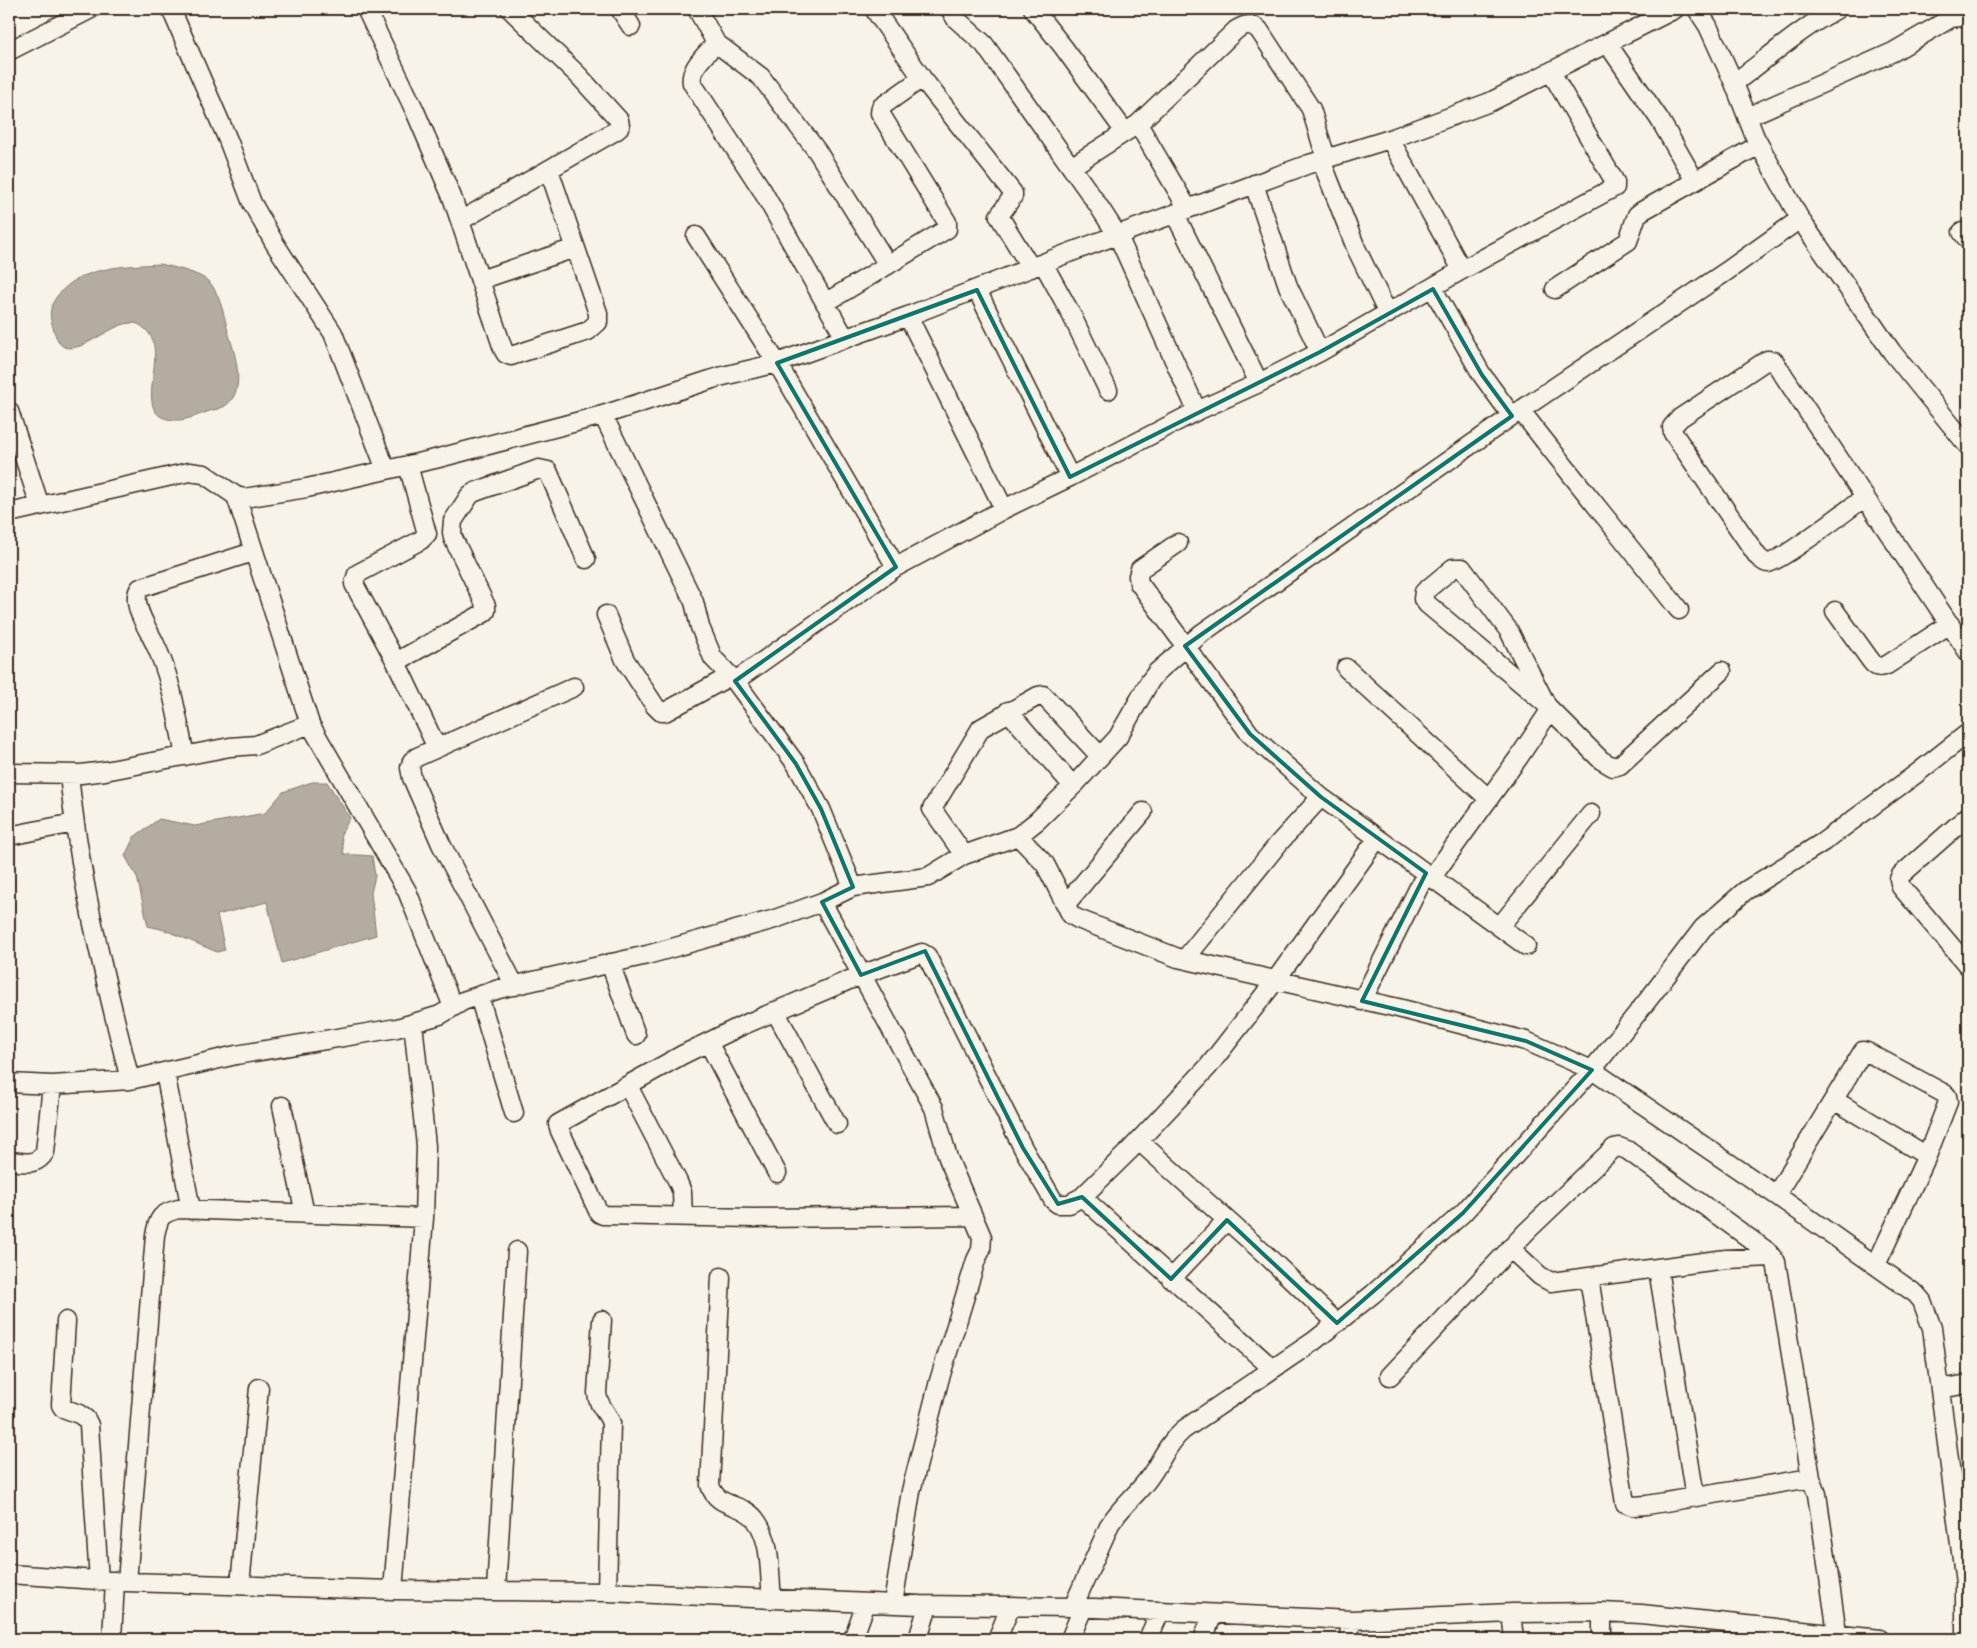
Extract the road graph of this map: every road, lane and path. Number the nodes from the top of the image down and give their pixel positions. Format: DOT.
graph roads {
  1 [pos="91,9"];
  2 [pos="171,9"];
  3 [pos="366,9"];
  4 [pos="510,9"];
  5 [pos="620,9"];
  6 [pos="697,9"];
  7 [pos="874,9"];
  8 [pos="950,9"];
  9 [pos="1033,9"];
  10 [pos="1675,9"];
  11 [pos="1697,9"];
  12 [pos="1837,9"];
  13 [pos="1968,18"];
  14 [pos="630,26"];
  15 [pos="716,43"];
  16 [pos="1608,43"];
  17 [pos="9,51"];
  18 [pos="1551,72"];
  19 [pos="922,78"];
  20 [pos="1734,83"];
  21 [pos="1747,117"];
  22 [pos="1131,128"];
  23 [pos="1390,139"];
  24 [pos="1759,145"];
  25 [pos="1324,159"];
  26 [pos="1071,167"];
  27 [pos="549,170"];
  28 [pos="1695,181"];
  29 [pos="1254,184"];
  30 [pos="1182,211"];
  31 [pos="1800,219"];
  32 [pos="460,222"];
  33 [pos="696,236"];
  34 [pos="1118,236"];
  35 [pos="575,248"];
  36 [pos="888,265"];
  37 [pos="1037,266"];
  38 [pos="1462,270"];
  39 [pos="480,280"];
  40 [pos="1432,289"];
  41 [pos="1555,289"];
  42 [pos="977,290"];
  43 [pos="825,303"];
  44 [pos="1388,314"];
  45 [pos="908,316"];
  46 [pos="845,338"];
  47 [pos="1320,352"];
  48 [pos="777,363"];
  49 [pos="1259,384"];
  50 [pos="1108,390"];
  51 [pos="9,410"];
  52 [pos="1197,411"];
  53 [pos="1517,414"];
  54 [pos="603,415"];
  55 [pos="1968,446"];
  56 [pos="408,465"];
  57 [pos="386,470"];
  58 [pos="1070,477"];
  59 [pos="236,496"];
  60 [pos="1865,497"];
  61 [pos="40,506"];
  62 [pos="1004,509"];
  63 [pos="9,513"];
  64 [pos="1178,543"];
  65 [pos="253,552"];
  66 [pos="586,559"];
  67 [pos="896,567"];
  68 [pos="1679,610"];
  69 [pos="1835,611"];
  70 [pos="606,615"];
  71 [pos="1950,624"];
  72 [pos="1185,646"];
  73 [pos="1968,652"];
  74 [pos="396,662"];
  75 [pos="1346,668"];
  76 [pos="1722,671"];
  77 [pos="733,678"];
  78 [pos="574,687"];
  79 [pos="1548,706"];
  80 [pos="1008,711"];
  81 [pos="310,724"];
  82 [pos="1968,733"];
  83 [pos="437,748"];
  84 [pos="185,756"];
  85 [pos="1100,756"];
  86 [pos="9,773"];
  87 [pos="69,774"];
  88 [pos="1073,786"];
  89 [pos="1321,797"];
  90 [pos="1489,799"];
  91 [pos="1143,812"];
  92 [pos="1591,814"];
  93 [pos="1968,816"];
  94 [pos="74,823"];
  95 [pos="9,836"];
  96 [pos="1018,836"];
  97 [pos="1377,839"];
  98 [pos="964,855"];
  99 [pos="1429,875"];
  100 [pos="853,887"];
  101 [pos="822,902"];
  102 [pos="1066,904"];
  103 [pos="1500,926"];
  104 [pos="1526,946"];
  105 [pos="1185,959"];
  106 [pos="610,963"];
  107 [pos="1968,966"];
  108 [pos="861,975"];
  109 [pos="1275,981"];
  110 [pos="515,986"];
  111 [pos="479,996"];
  112 [pos="1362,1001"];
  113 [pos="453,1007"];
  114 [pos="775,1011"];
  115 [pos="413,1023"];
  116 [pos="636,1036"];
  117 [pos="708,1042"];
  118 [pos="1592,1070"];
  119 [pos="165,1072"];
  120 [pos="130,1080"];
  121 [pos="9,1083"];
  122 [pos="52,1085"];
  123 [pos="628,1086"];
  124 [pos="1834,1100"];
  125 [pos="282,1106"];
  126 [pos="514,1112"];
  127 [pos="837,1124"];
  128 [pos="1139,1141"];
  129 [pos="1926,1156"];
  130 [pos="9,1161"];
  131 [pos="777,1173"];
  132 [pos="1776,1195"];
  133 [pos="1082,1197"];
  134 [pos="191,1210"];
  135 [pos="305,1214"];
  136 [pos="973,1216"];
  137 [pos="683,1217"];
  138 [pos="424,1218"];
  139 [pos="1227,1220"];
  140 [pos="1510,1248"];
  141 [pos="517,1252"];
  142 [pos="1773,1257"];
  143 [pos="1876,1265"];
  144 [pos="1658,1269"];
  145 [pos="721,1277"];
  146 [pos="1589,1278"];
  147 [pos="1171,1279"];
  148 [pos="602,1320"];
  149 [pos="66,1321"];
  150 [pos="1337,1323"];
  151 [pos="1273,1369"];
  152 [pos="1390,1376"];
  153 [pos="1968,1384"];
  154 [pos="259,1388"];
  155 [pos="1940,1388"];
  156 [pos="1811,1478"];
  157 [pos="1695,1497"];
  158 [pos="9,1574"];
  159 [pos="114,1581"];
  160 [pos="1966,1583"];
  161 [pos="240,1586"];
  162 [pos="393,1590"];
  163 [pos="496,1590"];
  164 [pos="607,1592"];
  165 [pos="772,1599"];
  166 [pos="866,1603"];
  167 [pos="893,1604"];
  168 [pos="928,1606"];
  169 [pos="1010,1608"];
  170 [pos="1078,1608"];
  171 [pos="1160,1612"];
  172 [pos="1602,1612"];
  173 [pos="1511,1613"];
  174 [pos="1213,1614"];
  175 [pos="1352,1620"];
  176 [pos="1837,1634"];
  177 [pos="112,1639"];
  178 [pos="853,1639"];
  179 [pos="918,1639"];
  180 [pos="997,1639"];
  181 [pos="1070,1639"];
  182 [pos="1148,1639"];
  183 [pos="1203,1639"];
  184 [pos="1348,1639"];
  185 [pos="1514,1639"];
  186 [pos="1602,1639"];
  187 [pos="1880,1639"];
  188 [pos="1965,1639"];
  1 -- 17 [label="street"];
  2 -- 57 [label="street"];
  3 -- 32 [label="street"];
  4 -- 27 [label="street"];
  5 -- 14 [label="street"];
  6 -- 15 [label="street"];
  7 -- 19 [label="street"];
  8 -- 26 [label="street"];
  9 -- 22 [label="street"];
  10 -- 16 [label="street"];
  11 -- 20 [label="street"];
  12 -- 20 [label="street"];
  13 -- 21 [label="street"];
  15 -- 36 [label="street"];
  15 -- 43 [label="street"];
  16 -- 18 [label="street"];
  16 -- 28 [label="street"];
  18 -- 23 [label="street"];
  18 -- 38 [label="street"];
  19 -- 36 [label="street"];
  19 -- 37 [label="street"];
  20 -- 21 [label="street"];
  21 -- 24 [label="street"];
  22 -- 25 [label="street"];
  22 -- 26 [label="street"];
  22 -- 30 [label="street"];
  23 -- 25 [label="street"];
  23 -- 38 [label="street"];
  24 -- 28 [label="street"];
  24 -- 31 [label="street"];
  25 -- 29 [label="street"];
  25 -- 44 [label="street"];
  26 -- 34 [label="street"];
  27 -- 32 [label="street"];
  27 -- 35 [label="street"];
  28 -- 41 [label="street"];
  29 -- 30 [label="street"];
  29 -- 47 [label="street"];
  30 -- 34 [label="street"];
  30 -- 49 [label="street"];
  31 -- 53 [label="street"];
  31 -- 55 [label="street"];
  32 -- 39 [label="street"];
  33 -- 48 [label="street"];
  34 -- 37 [label="street"];
  34 -- 52 [label="street"];
  35 -- 39 [label="street"];
  35 -- 39 [label="street"];
  36 -- 43 [label="street"];
  37 -- 42 [label="street"];
  37 -- 50 [label="street"];
  38 -- 40 [label="street"];
  40 -- 44 [label="street"];
  40 -- 53 [label="street"];
  42 -- 45 [label="street"];
  42 -- 58 [label="street"];
  43 -- 46 [label="street"];
  44 -- 47 [label="street"];
  45 -- 46 [label="street"];
  45 -- 62 [label="street"];
  46 -- 48 [label="street"];
  47 -- 49 [label="street"];
  48 -- 54 [label="street"];
  48 -- 67 [label="street"];
  49 -- 52 [label="street"];
  51 -- 61 [label="street"];
  52 -- 58 [label="street"];
  53 -- 68 [label="street"];
  53 -- 72 [label="street"];
  54 -- 56 [label="street"];
  54 -- 77 [label="street"];
  56 -- 57 [label="street"];
  56 -- 74 [label="street"];
  57 -- 59 [label="street"];
  58 -- 62 [label="street"];
  59 -- 61 [label="street"];
  59 -- 65 [label="street"];
  60 -- 60 [label="street"];
  60 -- 71 [label="street"];
  61 -- 63 [label="street"];
  62 -- 67 [label="street"];
  64 -- 72 [label="street"];
  65 -- 81 [label="street"];
  65 -- 84 [label="street"];
  66 -- 74 [label="street"];
  67 -- 77 [label="street"];
  69 -- 71 [label="street"];
  70 -- 77 [label="street"];
  71 -- 73 [label="street"];
  72 -- 85 [label="street"];
  72 -- 89 [label="street"];
  74 -- 83 [label="street"];
  75 -- 90 [label="street"];
  76 -- 79 [label="street"];
  77 -- 100 [label="street"];
  78 -- 83 [label="street"];
  79 -- 79 [label="street"];
  79 -- 90 [label="street"];
  80 -- 85 [label="street"];
  80 -- 88 [label="street"];
  80 -- 98 [label="street"];
  81 -- 84 [label="street"];
  81 -- 113 [label="street"];
  82 -- 118 [label="street"];
  83 -- 110 [label="street"];
  84 -- 87 [label="street"];
  85 -- 88 [label="street"];
  86 -- 87 [label="street"];
  87 -- 94 [label="street"];
  88 -- 96 [label="street"];
  89 -- 97 [label="street"];
  89 -- 105 [label="street"];
  90 -- 99 [label="street"];
  91 -- 102 [label="street"];
  92 -- 103 [label="street"];
  93 -- 107 [label="street"];
  94 -- 95 [label="street"];
  94 -- 120 [label="street"];
  96 -- 98 [label="street"];
  96 -- 102 [label="street"];
  97 -- 99 [label="street"];
  97 -- 109 [label="street"];
  98 -- 100 [label="street"];
  99 -- 103 [label="street"];
  99 -- 112 [label="street"];
  100 -- 101 [label="street"];
  101 -- 106 [label="street"];
  101 -- 108 [label="street"];
  102 -- 105 [label="street"];
  103 -- 104 [label="street"];
  105 -- 109 [label="street"];
  106 -- 110 [label="street"];
  106 -- 116 [label="street"];
  108 -- 114 [label="street"];
  108 -- 133 [label="street"];
  108 -- 136 [label="street"];
  109 -- 112 [label="street"];
  109 -- 128 [label="street"];
  110 -- 111 [label="street"];
  111 -- 113 [label="street"];
  111 -- 126 [label="street"];
  112 -- 118 [label="street"];
  113 -- 115 [label="street"];
  114 -- 117 [label="street"];
  114 -- 127 [label="street"];
  115 -- 119 [label="street"];
  115 -- 138 [label="street"];
  117 -- 123 [label="street"];
  117 -- 131 [label="street"];
  118 -- 132 [label="street"];
  118 -- 150 [label="street"];
  119 -- 120 [label="street"];
  119 -- 134 [label="street"];
  120 -- 122 [label="street"];
  121 -- 122 [label="street"];
  122 -- 130 [label="street"];
  123 -- 137 [label="street"];
  123 -- 137 [label="street"];
  124 -- 129 [label="street"];
  124 -- 129 [label="street"];
  124 -- 132 [label="street"];
  125 -- 135 [label="street"];
  128 -- 133 [label="street"];
  128 -- 139 [label="street"];
  129 -- 143 [label="street"];
  132 -- 143 [label="street"];
  133 -- 147 [label="street"];
  134 -- 135 [label="street"];
  134 -- 159 [label="street"];
  135 -- 138 [label="street"];
  136 -- 137 [label="street"];
  136 -- 167 [label="street"];
  138 -- 162 [label="street"];
  139 -- 147 [label="street"];
  139 -- 150 [label="street"];
  140 -- 142 [label="street"];
  140 -- 146 [label="street"];
  140 -- 152 [label="street"];
  141 -- 163 [label="street"];
  142 -- 144 [label="street"];
  142 -- 156 [label="street"];
  143 -- 155 [label="street"];
  144 -- 146 [label="street"];
  144 -- 157 [label="street"];
  145 -- 165 [label="street"];
  146 -- 157 [label="street"];
  147 -- 151 [label="street"];
  148 -- 164 [label="street"];
  149 -- 159 [label="street"];
  150 -- 151 [label="street"];
  151 -- 170 [label="street"];
  153 -- 155 [label="street"];
  154 -- 161 [label="street"];
  155 -- 160 [label="street"];
  156 -- 157 [label="street"];
  156 -- 176 [label="street"];
  158 -- 159 [label="street"];
  159 -- 161 [label="street"];
  159 -- 177 [label="street"];
  160 -- 188 [label="street"];
  161 -- 162 [label="street"];
  162 -- 163 [label="street"];
  163 -- 164 [label="street"];
  164 -- 165 [label="street"];
  165 -- 166 [label="street"];
  166 -- 167 [label="street"];
  166 -- 178 [label="street"];
  167 -- 168 [label="street"];
  168 -- 169 [label="street"];
  168 -- 179 [label="street"];
  169 -- 170 [label="street"];
  169 -- 180 [label="street"];
  170 -- 171 [label="street"];
  170 -- 181 [label="street"];
  171 -- 174 [label="street"];
  171 -- 182 [label="street"];
  172 -- 173 [label="street"];
  172 -- 176 [label="street"];
  172 -- 186 [label="street"];
  173 -- 175 [label="street"];
  173 -- 185 [label="street"];
  174 -- 175 [label="street"];
  174 -- 183 [label="street"];
  175 -- 184 [label="street"];
  176 -- 187 [label="street"];
}
